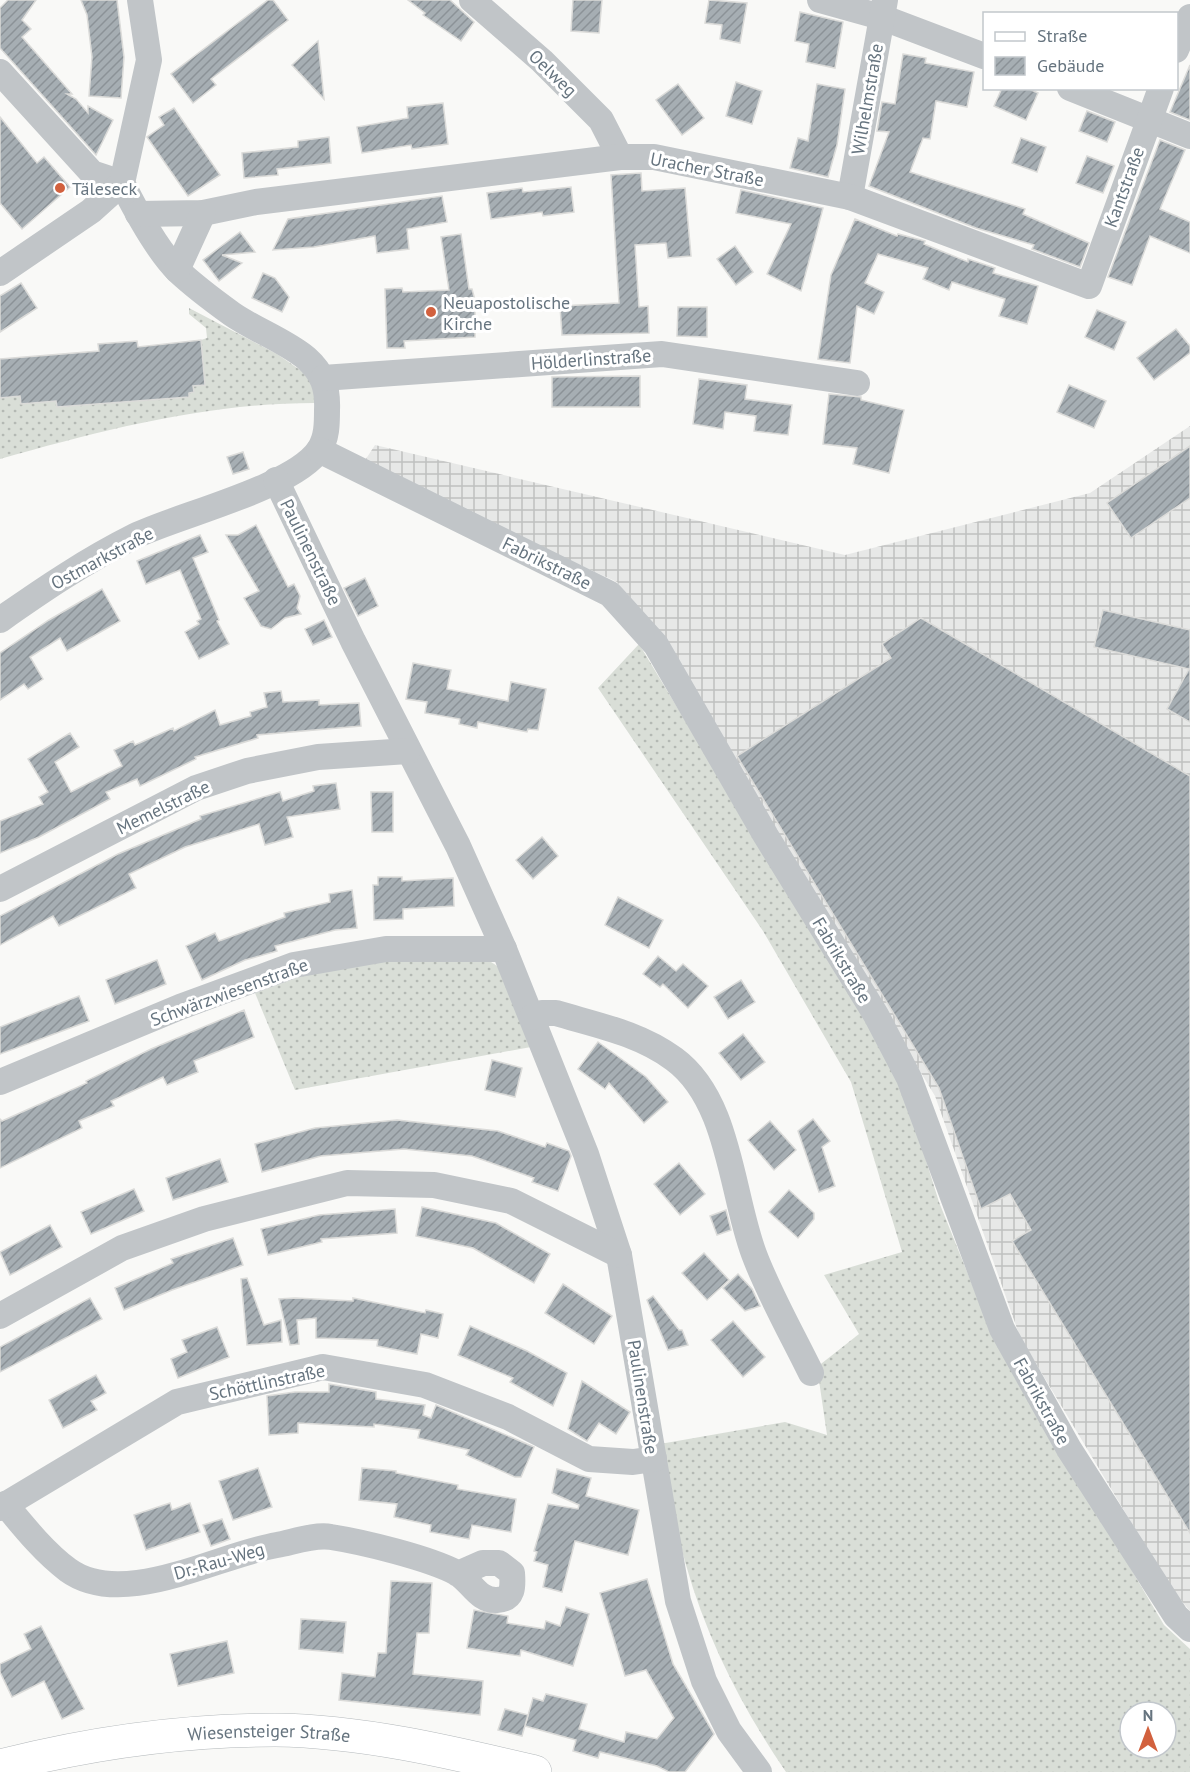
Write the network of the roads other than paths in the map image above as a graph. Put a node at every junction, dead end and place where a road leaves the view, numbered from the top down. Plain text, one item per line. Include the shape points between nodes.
1 (140, 0) edge
2 (472, 0) edge
3 (820, 0) edge
4 (883, 9) edge
5 (1190, 17) edge
6 (1178, 45) edge
7 (983, 56) edge
8 (0, 72) edge
9 (1075, 90) edge
10 (1160, 90) edge
11 (1149, 118) junction
12 (1190, 136) edge
13 (620, 157) junction
14 (122, 183) junction
15 (850, 197) junction
16 (203, 213) junction
17 (138, 214) junction
18 (153, 235) junction
19 (177, 270) junction
20 (0, 273) edge
21 (1089, 286) joint
22 (323, 378) junction
23 (857, 383) dead end
24 (319, 450) junction
25 (276, 480) junction
26 (0, 620) edge
27 (408, 751) junction
28 (0, 889) edge
29 (504, 949) junction
30 (532, 1017) junction
31 (0, 1082) edge
32 (619, 1255) junction
33 (0, 1316) edge
34 (811, 1373) dead end
35 (654, 1459) junction
36 (2, 1506) edge
37 (458, 1574) dead end
38 (1190, 1629) edge
39 (0, 1766) edge
40 (535, 1772) edge
41 (759, 1772) edge

1 - 14 street via 149,60
2 - 13 street, Oelweg via 542,61 601,120
3 - 4 street
4 - 7 street
4 - 15 street, Wilhelmstraße
5 - 6 street
8 - 14 street via 92,173
9 - 11 street
10 - 11 street, Kantstraße
11 - 12 street
11 - 21 street, Kantstraße
13 - 15 street, Uracher Straße via 654,157
13 - 16 street, Uracher Straße via 256,202
14 - 17 street
14 - 20 street via 91,211
15 - 21 street, Uracher Straße
16 - 17 street, Uracher Straße
16 - 18 street, Uracher Straße
16 - 19 street
17 - 18 street
18 - 19 street
19 - 22 street via 232,314 306,358
22 - 23 street, Hölderlinstraße via 662,354
22 - 24 street via 327,394 326,432
24 - 25 street, Paulinenstraße
24 - 38 street, Fabrikstraße via 610,594 656,645 766,836 876,1015 909,1078 1002,1329 1069,1449 1176,1616
25 - 26 street, Ostmarkstraße via 137,535 61,576
25 - 27 street, Paulinenstraße
27 - 28 street, Memelstraße via 318,757 246,771 196,788
27 - 29 street, Paulinenstraße via 458,846
29 - 30 street, Paulinenstraße
29 - 31 street, Schwärzwiesenstraße via 386,949 294,965 180,1007
30 - 32 street, Paulinenstraße via 586,1154
30 - 34 street via 556,1013 645,1040 676,1060 701,1088 715,1115 754,1254
32 - 33 street via 511,1201 434,1185 347,1183 204,1219 122,1248
32 - 35 street, Paulinenstraße
35 - 36 street, Schöttlinstraße via 590,1459 508,1417 425,1386 323,1367 177,1402
35 - 41 street, Paulinenstraße via 678,1601 704,1681 729,1731
36 - 37 street, Dr.-Rau-Weg via 69,1570 97,1584 142,1584 251,1549 328,1536 406,1555
39 - 40 main road, Wiesensteiger Straße via 102,1743 172,1734 276,1730 429,1747

